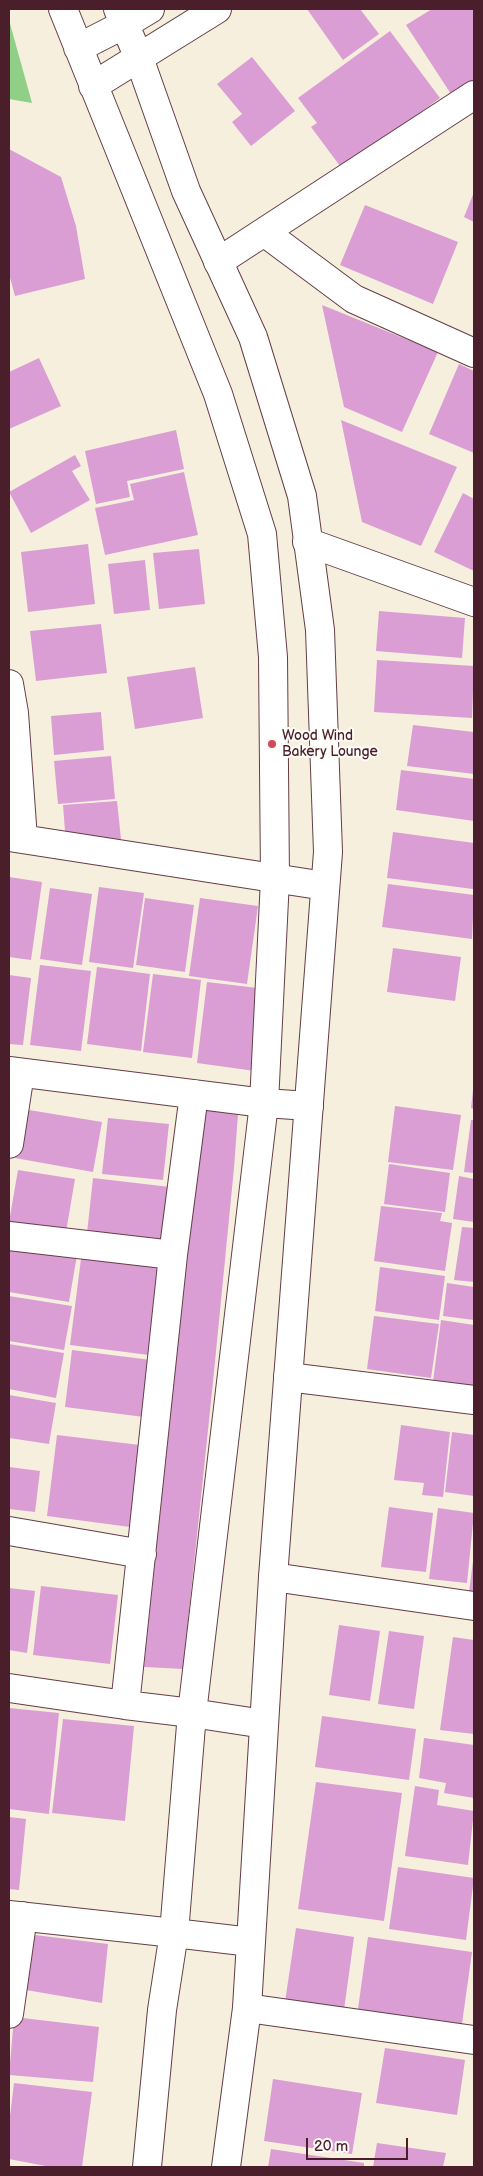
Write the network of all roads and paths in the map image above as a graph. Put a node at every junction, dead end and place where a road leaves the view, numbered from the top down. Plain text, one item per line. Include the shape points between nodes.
1 (63, 9) edge
2 (150, 9) edge
3 (217, 9) edge
4 (122, 16) edge
5 (78, 48) junction
6 (139, 58) junction
7 (93, 86) junction
8 (471, 100) edge
9 (264, 232) junction
10 (218, 262) junction
11 (474, 353) edge
12 (308, 542) junction
13 (474, 602) edge
14 (9, 684) edge
15 (16, 838) edge
16 (275, 879) junction
17 (325, 886) junction
18 (14, 1072) edge
19 (194, 1094) junction
20 (264, 1103) junction
21 (309, 1106) junction
22 (9, 1144) edge
23 (9, 1236) edge
24 (173, 1255) junction
25 (288, 1377) junction
26 (474, 1400) edge
27 (9, 1530) edge
28 (142, 1554) junction
29 (273, 1577) junction
30 (474, 1606) edge
31 (9, 1688) edge
32 (125, 1705) junction
33 (192, 1713) junction
34 (264, 1724) junction
35 (16, 1916) edge
36 (174, 1933) junction
37 (251, 1942) junction
38 (247, 2008) junction
39 (9, 2014) edge
40 (474, 2040) edge
41 (147, 2167) edge
42 (226, 2167) edge

1 - 5 street
2 - 4 street
3 - 6 street
4 - 5 street
4 - 6 street
5 - 7 street
6 - 7 street
6 - 10 street via 186,192
7 - 16 street via 218,394 262,534 273,657
8 - 9 street
9 - 10 street
9 - 11 street via 354,299
10 - 12 street via 253,337 302,496
12 - 13 street
12 - 17 street via 320,630 328,852
14 - 15 street via 14,713
15 - 16 street
16 - 17 street
16 - 20 street
17 - 21 street
18 - 19 street
18 - 22 street
19 - 20 street
19 - 24 street
20 - 21 street
20 - 33 street
21 - 25 street
23 - 24 street
24 - 28 street
25 - 26 street
25 - 29 street
27 - 28 street
28 - 32 street
29 - 30 street
29 - 34 street
31 - 32 street
32 - 33 street
33 - 34 street
33 - 36 street
34 - 37 street
35 - 36 street
35 - 39 street
36 - 37 street
36 - 41 street via 162,2010
37 - 38 street
38 - 40 street
38 - 42 street

